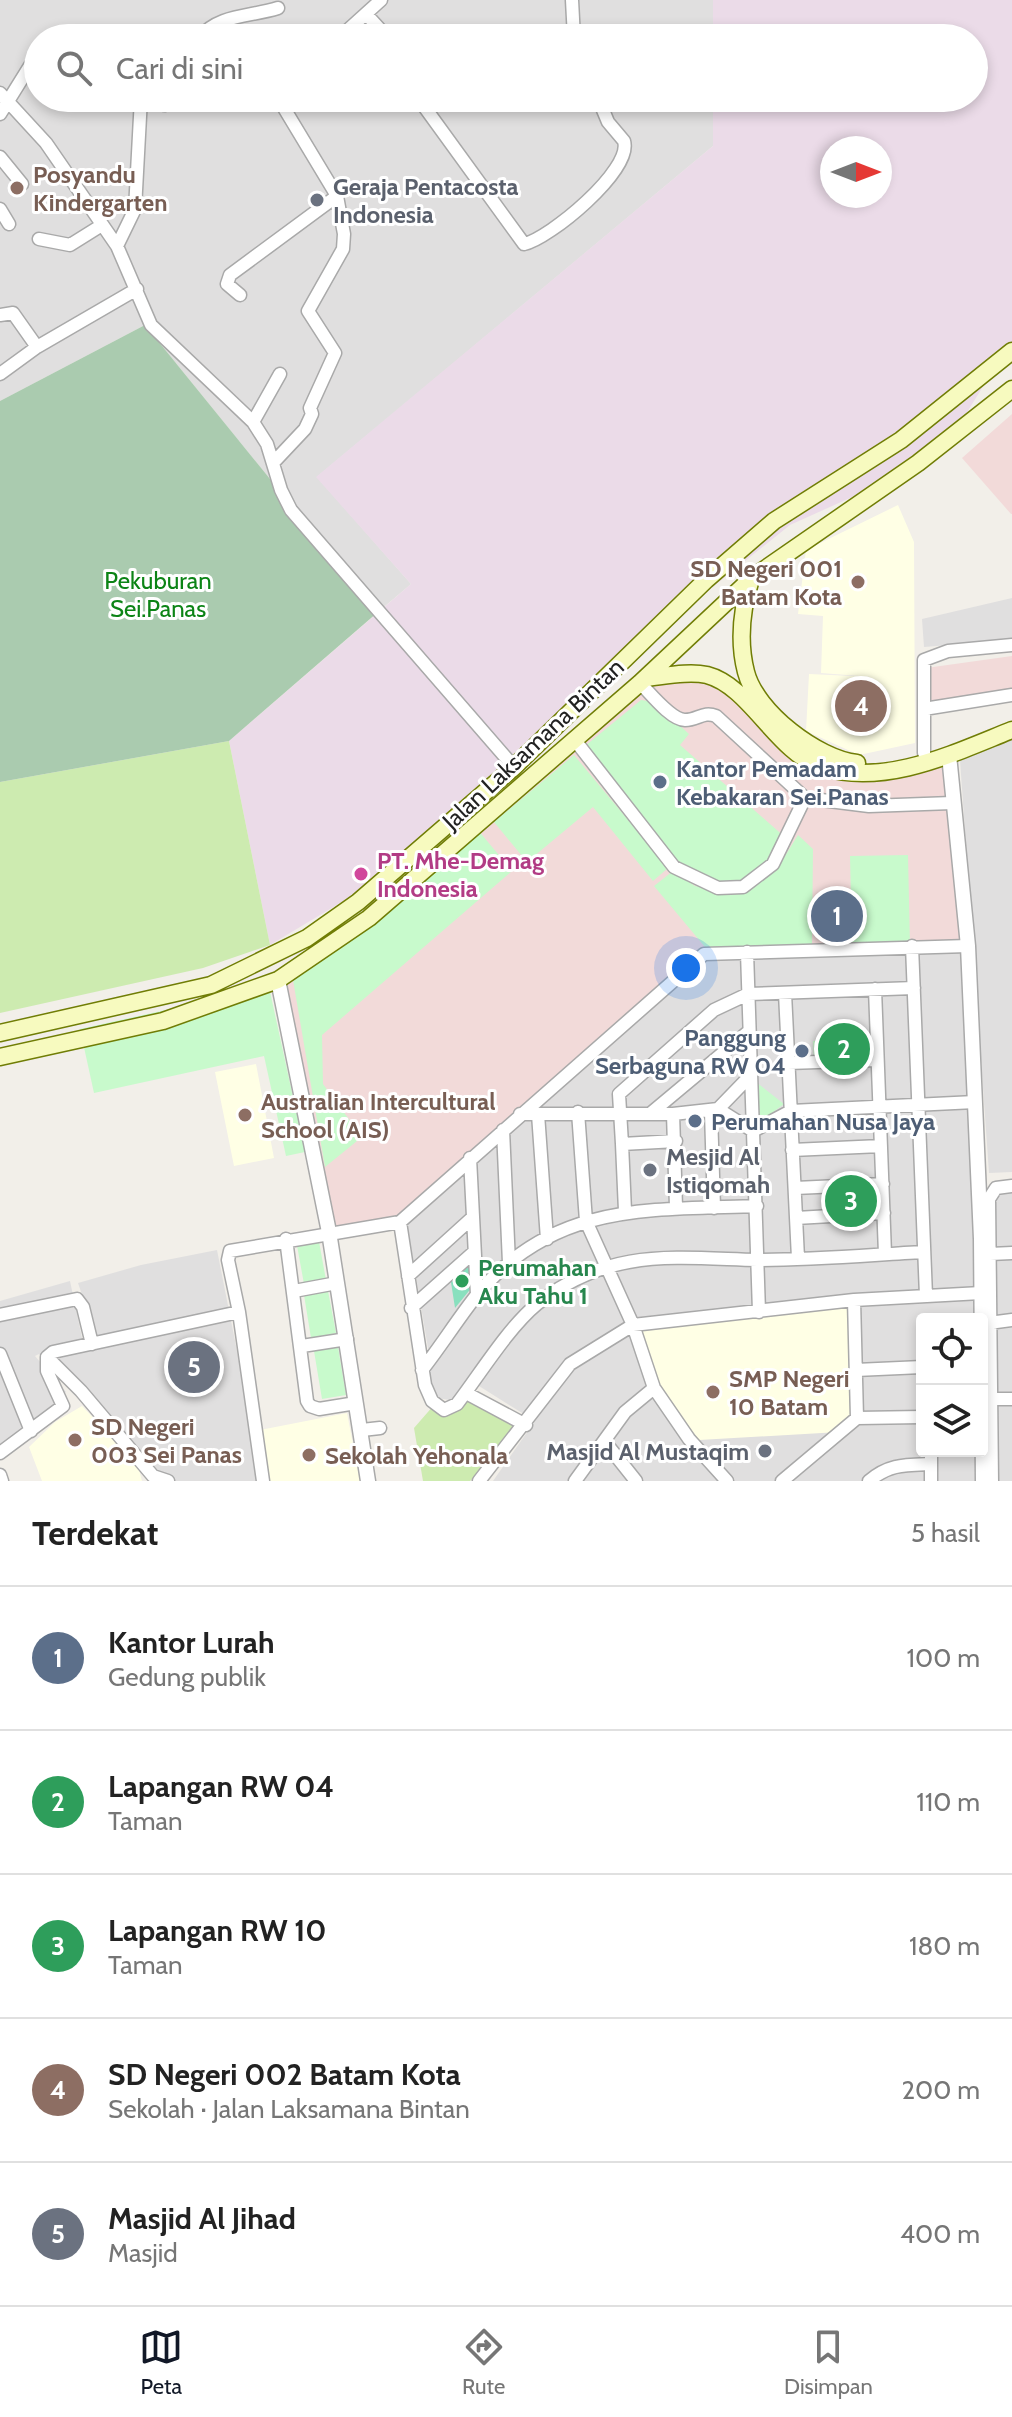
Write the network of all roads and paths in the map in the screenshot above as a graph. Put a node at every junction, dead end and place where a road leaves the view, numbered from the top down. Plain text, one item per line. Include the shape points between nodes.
1 (381, 0) edge
2 (572, 0) edge
3 (278, 8) dead end
4 (366, 14) junction
5 (216, 24) edge
6 (355, 24) edge
7 (375, 24) edge
8 (573, 24) edge
9 (24, 78) edge
10 (0, 93) edge
11 (11, 102) junction
12 (140, 112) edge
13 (286, 112) edge
14 (428, 112) edge
15 (604, 112) edge
16 (0, 114) edge
17 (0, 157) edge
18 (22, 184) dead end
19 (337, 196) junction
20 (0, 209) edge
21 (9, 224) dead end
22 (102, 225) junction
23 (39, 239) dead end
24 (117, 246) junction
25 (137, 289) junction
26 (240, 295) dead end
27 (0, 315) edge
28 (37, 347) junction
29 (1012, 351) edge
30 (1, 370) edge
31 (280, 374) dead end
32 (1012, 389) edge
33 (253, 422) junction
34 (901, 440) junction
35 (273, 463) junction
36 (918, 463) junction
37 (752, 578) junction
38 (1012, 645) edge
39 (643, 680) junction
40 (1012, 695) edge
41 (924, 709) junction
42 (1012, 720) edge
43 (1012, 730) edge
44 (574, 739) junction
45 (924, 753) junction
46 (949, 755) junction
47 (514, 767) junction
48 (805, 798) junction
49 (952, 803) junction
50 (912, 946) junction
51 (968, 946) junction
52 (747, 952) junction
53 (278, 980) junction
54 (914, 988) junction
55 (875, 989) junction
56 (785, 993) junction
57 (748, 994) junction
58 (748, 1032) junction
59 (0, 1033) edge
60 (0, 1057) edge
61 (877, 1060) junction
62 (788, 1063) junction
63 (751, 1075) junction
64 (975, 1102) junction
65 (918, 1104) junction
66 (880, 1106) junction
67 (714, 1110) junction
68 (791, 1111) junction
69 (578, 1112) junction
70 (620, 1113) junction
71 (651, 1113) junction
72 (520, 1114) junction
73 (538, 1114) junction
74 (673, 1114) junction
75 (503, 1130) junction
76 (753, 1131) junction
77 (676, 1141) junction
78 (622, 1144) junction
79 (881, 1146) junction
80 (792, 1150) junction
81 (470, 1158) junction
82 (883, 1184) junction
83 (1012, 1186) edge
84 (795, 1188) junction
85 (757, 1206) junction
86 (676, 1207) junction
87 (714, 1208) junction
88 (625, 1211) junction
89 (884, 1213) junction
90 (472, 1218) junction
91 (796, 1218) junction
92 (586, 1221) junction
93 (400, 1222) junction
94 (329, 1232) junction
95 (286, 1239) junction
96 (547, 1239) junction
97 (981, 1239) junction
98 (474, 1252) junction
99 (923, 1252) junction
100 (1012, 1253) edge
101 (885, 1254) junction
102 (990, 1254) junction
103 (798, 1258) junction
104 (759, 1260) junction
105 (509, 1263) junction
106 (607, 1266) junction
107 (408, 1276) junction
108 (337, 1283) junction
109 (294, 1291) junction
110 (981, 1293) junction
111 (477, 1295) junction
112 (926, 1296) junction
113 (854, 1300) junction
114 (411, 1308) junction
115 (239, 1312) junction
116 (759, 1312) junction
117 (984, 1313) edge
118 (985, 1313) edge
119 (0, 1315) edge
120 (988, 1319) edge
121 (1012, 1320) edge
122 (633, 1325) junction
123 (347, 1339) junction
124 (92, 1344) junction
125 (302, 1346) junction
126 (0, 1354) edge
127 (47, 1357) junction
128 (916, 1367) edge
129 (422, 1370) junction
130 (856, 1370) junction
131 (654, 1388) junction
132 (81, 1391) junction
133 (466, 1393) junction
134 (988, 1399) edge
135 (1012, 1399) edge
136 (356, 1403) junction
137 (63, 1406) junction
138 (916, 1417) edge
139 (857, 1418) junction
140 (526, 1425) junction
141 (380, 1428) dead end
142 (362, 1430) junction
143 (31, 1431) junction
144 (605, 1442) junction
145 (1, 1450) edge
146 (983, 1457) edge
147 (931, 1458) edge
148 (800, 1465) junction
149 (885, 1474) edge
150 (484, 1479) edge
151 (168, 1481) edge
152 (263, 1481) edge
153 (368, 1481) edge
154 (575, 1481) edge
155 (636, 1481) edge
156 (727, 1481) edge
157 (782, 1481) edge
158 (804, 1481) edge
159 (869, 1481) edge
160 (931, 1481) edge
161 (983, 1481) edge
162 (992, 1481) edge

1 - 4 street
2 - 8 street
3 - 5 street
4 - 6 street
4 - 7 street
9 - 11 street
10 - 11 street
11 - 16 street
11 - 22 street
12 - 24 street via 135,209
13 - 19 street
14 - 15 street via 524,244 612,177 624,157 624,141
17 - 18 street
19 - 26 street via 230,275 227,284
19 - 35 street via 344,245 308,311 335,353 313,396 305,429
20 - 21 street
22 - 23 street via 70,245
22 - 24 street
24 - 25 street
25 - 28 street
25 - 33 street via 151,325
27 - 28 street via 13,313
28 - 30 street
29 - 34 main road, Jalan Laksamana Bintan
31 - 33 street
32 - 36 main road, Jalan Laksamana Bintan
33 - 35 street
34 - 36 main road
34 - 47 main road, Jalan Laksamana Bintan via 802,502 742,548
35 - 47 street via 291,510
36 - 37 main road, Jalan Laksamana Bintan
37 - 39 main road, Jalan Laksamana Bintan
37 - 45 main road via 742,628 747,676 795,735 812,749 855,763
38 - 41 street via 929,656 924,660
39 - 44 main road, Jalan Laksamana Bintan
39 - 46 main road, Jalan Laksamana Bintan via 701,674 721,680 790,746 820,767 880,772
39 - 48 street via 679,719 716,716
40 - 41 street
41 - 45 street
42 - 45 main road
43 - 46 main road, Jalan Laksamana Bintan
44 - 48 street via 674,867 718,888 743,887 773,864
44 - 53 main road, Jalan Laksamana Bintan via 369,918
46 - 49 street
47 - 59 main road, Jalan Laksamana Bintan via 358,902 274,957 191,991
48 - 49 street via 869,806
49 - 51 street
50 - 51 street
50 - 52 street
50 - 54 street
51 - 64 street
52 - 57 street
52 - 72 street via 701,955
53 - 60 main road, Jalan Laksamana Bintan via 163,1021
53 - 94 street
54 - 55 street
54 - 65 street
55 - 56 street
55 - 61 street
56 - 57 street
56 - 62 street
57 - 58 street
57 - 70 street via 714,1010 621,1090
58 - 63 street
58 - 71 street
61 - 62 street
61 - 66 street
62 - 68 street
63 - 67 street
63 - 76 street
64 - 65 street
64 - 97 street
65 - 66 street
65 - 99 street
66 - 68 street
66 - 79 street
67 - 74 street
67 - 76 street
67 - 87 street
68 - 76 street
68 - 80 street
69 - 70 street
69 - 73 street
69 - 92 street
70 - 71 street
70 - 78 street
71 - 74 street
72 - 73 street
72 - 75 street
73 - 96 street
74 - 77 street
75 - 81 street
75 - 105 street
76 - 85 street
77 - 78 street
77 - 86 street
78 - 88 street
79 - 80 street
79 - 82 street
80 - 84 street
81 - 90 street
81 - 93 street
82 - 84 street
82 - 89 street
83 - 102 street via 991,1192
84 - 91 street
85 - 87 street
85 - 104 street
86 - 87 street
86 - 88 street
88 - 92 street
89 - 91 street
89 - 101 street
90 - 98 street
90 - 107 street
91 - 103 street
92 - 96 street
92 - 106 street
93 - 94 street
93 - 107 street
94 - 95 street
94 - 108 street
95 - 109 street
95 - 115 street via 227,1255
96 - 105 street
97 - 102 street
97 - 110 street
98 - 111 street
98 - 114 street
99 - 101 street
99 - 112 street
100 - 102 street
101 - 103 street
102 - 118 street
103 - 104 street
104 - 106 street via 703,1255
104 - 116 street
105 - 111 street
106 - 122 street
106 - 133 street via 534,1307
107 - 114 street
108 - 109 street
108 - 123 street
109 - 125 street
110 - 112 street
110 - 117 street
111 - 129 street
112 - 113 street
113 - 116 street
113 - 130 street
114 - 129 street
115 - 124 street
115 - 152 street
116 - 122 street
119 - 124 street via 77,1299
120 - 121 street
122 - 131 street
122 - 140 street via 570,1364
123 - 125 street
123 - 136 street
124 - 127 street
125 - 136 street via 310,1406
126 - 143 street
127 - 132 street
127 - 137 street via 47,1371
128 - 130 street
129 - 133 street via 432,1401 444,1410
130 - 139 street
131 - 144 street via 625,1412
131 - 156 street
132 - 137 street
132 - 151 street via 153,1476
133 - 140 street
134 - 135 street
134 - 162 street
136 - 142 street
137 - 143 street
138 - 139 street
139 - 148 street
140 - 150 street
141 - 142 street
142 - 153 street
143 - 145 street
144 - 154 street
144 - 155 street
146 - 161 street
147 - 149 street
147 - 160 street
148 - 157 street
148 - 158 street
149 - 159 street

